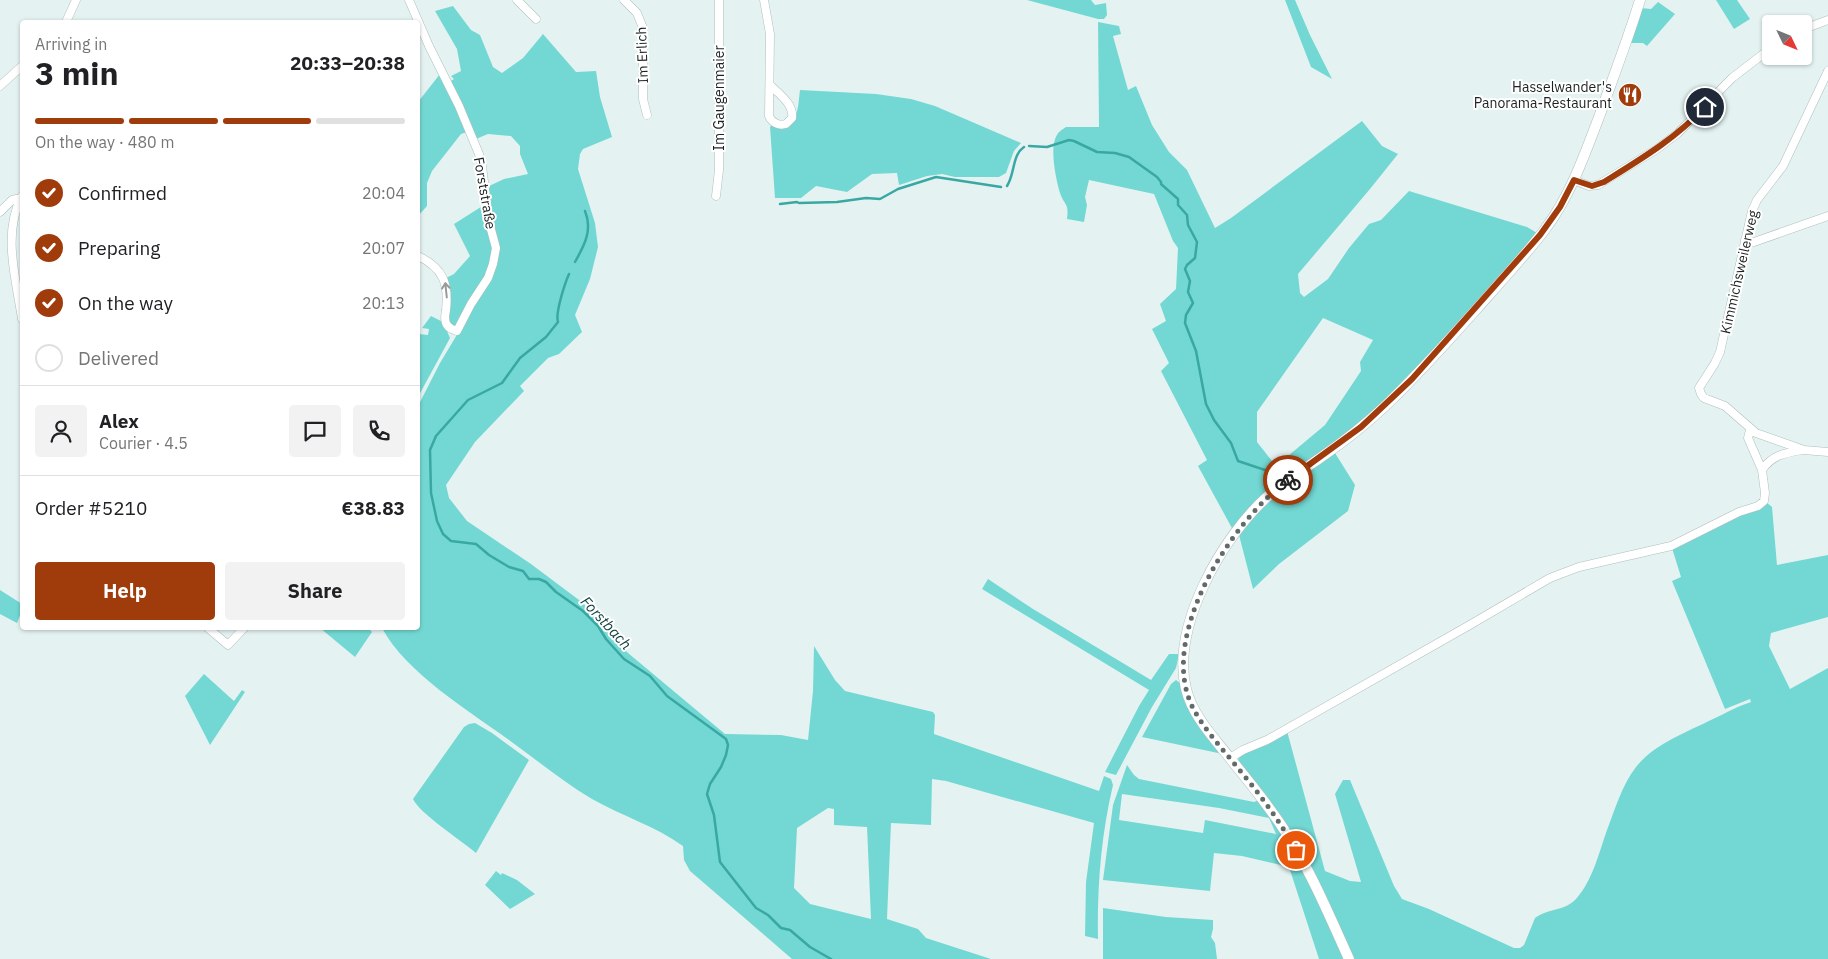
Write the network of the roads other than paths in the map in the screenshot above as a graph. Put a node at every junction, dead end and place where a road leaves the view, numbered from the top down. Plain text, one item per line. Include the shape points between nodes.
1 (76, 0) edge
2 (410, 0) edge
3 (517, 0) edge
4 (624, 0) edge
5 (719, 0) edge
6 (764, 0) edge
7 (1640, 0) edge
8 (536, 19) dead end
9 (67, 20) edge
10 (418, 20) edge
11 (1828, 20) edge
12 (420, 24) edge
13 (1812, 26) edge
14 (1762, 55) edge
15 (20, 68) edge
16 (1828, 71) edge
17 (770, 85) junction
18 (0, 86) edge
19 (647, 115) dead end
20 (1574, 180) junction
21 (716, 196) dead end
22 (20, 198) edge
23 (20, 202) edge
24 (0, 212) edge
25 (1828, 216) edge
26 (1745, 240) junction
27 (420, 257) edge
28 (20, 304) edge
29 (1750, 430) junction
30 (1804, 450) junction
31 (1828, 452) edge
32 (1762, 470) junction
33 (210, 630) edge
34 (242, 630) edge
35 (1230, 758) junction
36 (1349, 959) edge

1 - 9 street
2 -> 10 street, Forststraße
3 - 8 street
4 - 19 street, Im Erlich via 637,13 643,28 643,99
5 - 21 street, Im Gaugenmaier via 720,162
6 - 17 street via 770,34
7 - 20 main road
11 - 13 street
12 -> 27 street, Forststraße via 479,154 496,248 488,278 457,331 446,323 444,277
14 - 20 street via 1732,78 1686,127 1663,144 1598,185 1589,186
15 - 18 street
16 - 26 street, Kimmichsweilerweg via 1783,166 1753,207
17 - 17 street via 770,117 777,124 786,124 792,118 792,110
20 - 35 main road via 1540,235 1418,373 1361,427 1268,496 1248,517 1221,556 1192,618 1185,640 1183,667 1192,706
22 - 24 street
23 - 28 street via 11,234
25 - 26 street via 1754,242
26 - 29 street, Kimmichsweilerweg via 1720,352 1699,390 1704,398 1725,406
29 - 30 street, Kimmichsweilerweg
29 - 32 street via 1748,438
30 - 31 street, Kimmichsweilerweg
30 - 32 street, Kimmichsweilerweg via 1778,455
32 - 35 street via 1766,493 1758,506 1671,546 1579,567 1550,578
33 - 34 street via 228,646
35 - 36 main road via 1293,844

